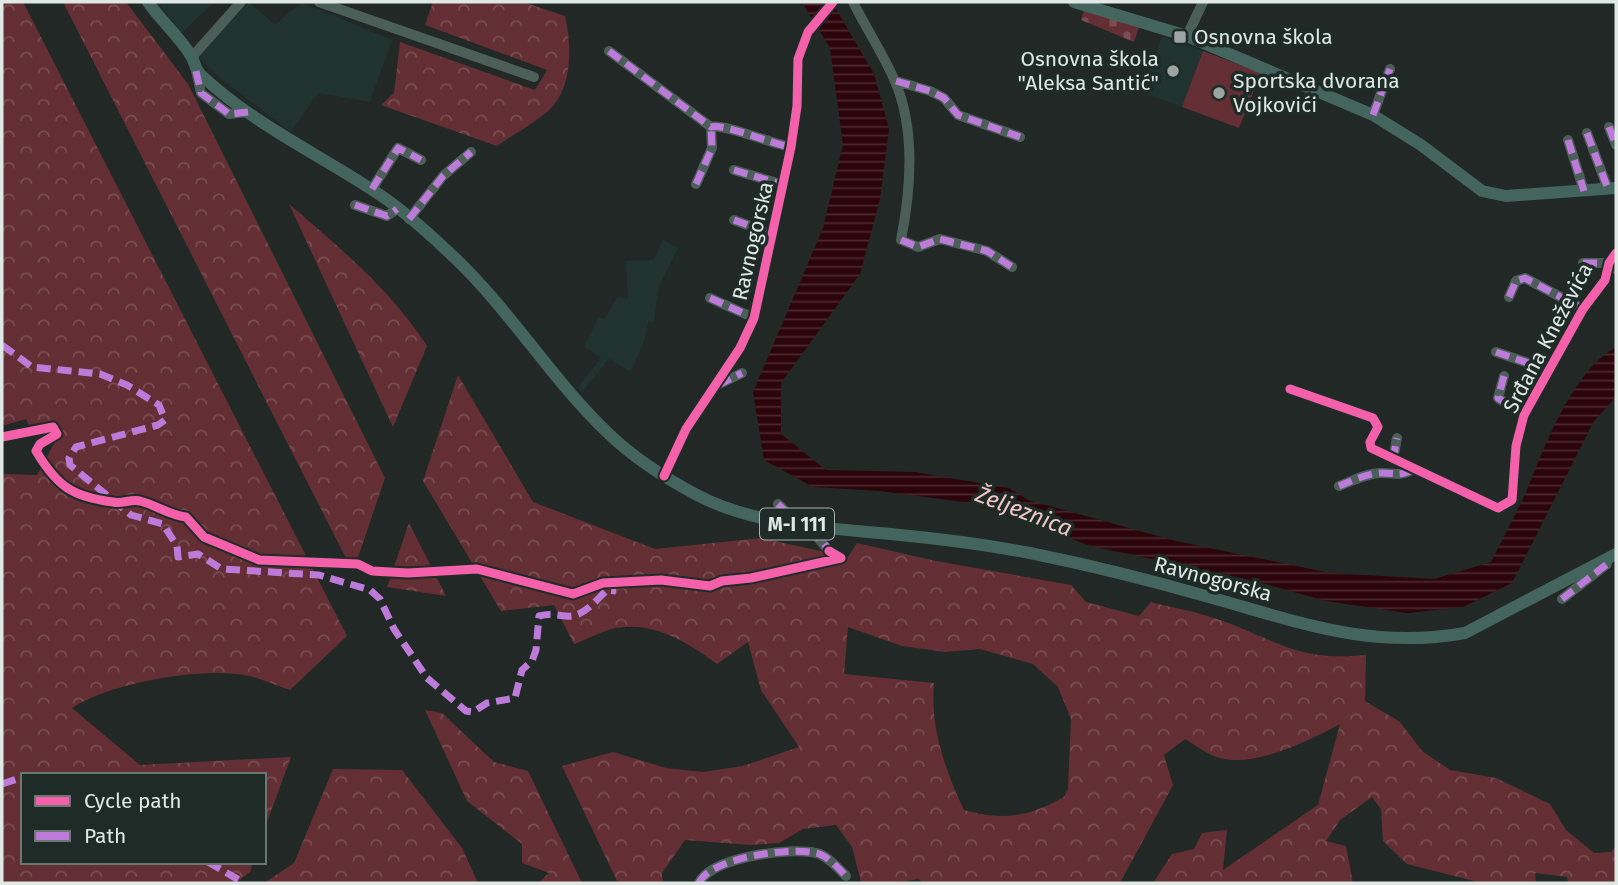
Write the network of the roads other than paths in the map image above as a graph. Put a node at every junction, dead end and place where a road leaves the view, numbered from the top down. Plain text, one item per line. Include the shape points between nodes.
1 (148, 2) edge
2 (241, 2) edge
3 (319, 2) edge
4 (833, 2) edge
5 (853, 2) edge
6 (1074, 2) edge
7 (1203, 2) edge
8 (1186, 36) junction
9 (609, 51) dead end
10 (192, 57) junction
11 (1390, 69) dead end
12 (534, 77) dead end
13 (895, 81) junction
14 (1373, 115) junction
15 (711, 127) junction
16 (1609, 127) dead end
17 (1587, 133) dead end
18 (1020, 137) dead end
19 (1568, 140) dead end
20 (1616, 145) edge
21 (791, 147) junction
22 (471, 152) dead end
23 (421, 160) dead end
24 (734, 170) dead end
25 (696, 184) dead end
26 (784, 185) junction
27 (1612, 188) edge
28 (372, 189) junction
29 (1584, 191) junction
30 (355, 205) dead end
31 (397, 209) junction
32 (409, 219) junction
33 (734, 220) dead end
34 (772, 234) junction
35 (1616, 253) edge
36 (1583, 263) dead end
37 (1613, 266) edge
38 (1012, 267) dead end
39 (1509, 297) dead end
40 (710, 298) dead end
41 (1583, 309) junction
42 (754, 318) junction
43 (1496, 352) dead end
44 (1549, 370) junction
45 (741, 373) dead end
46 (1504, 376) dead end
47 (715, 387) junction
48 (1290, 389) dead end
49 (1524, 415) junction
50 (1397, 438) dead end
51 (1393, 460) junction
52 (1414, 469) junction
53 (664, 477) junction
54 (1339, 486) dead end
55 (778, 504) dead end
56 (807, 526) junction
57 (829, 551) dead end
58 (1609, 559) edge
59 (1616, 571) edge
60 (1562, 599) dead end
61 (846, 876) dead end
62 (699, 883) edge

1 - 10 main road, Ravnogorska / M-I 111
2 - 10 street
3 - 12 street
4 - 21 street, Ravnogorska via 808,32 797,59
5 - 13 street
6 - 8 main road
7 - 8 street
8 - 14 main road
9 - 15 street
10 - 28 main road, Ravnogorska / M-I 111 via 196,71 248,113
11 - 14 street
13 - 18 street via 944,98 958,115
13 - 38 street via 910,174 901,240 918,247 940,239 987,251
14 - 29 main road via 1482,191 1506,196
15 - 21 street via 726,126 761,141
15 - 25 street via 712,148
16 - 20 street
17 - 27 street
19 - 29 street
21 - 26 street, Ravnogorska
22 - 32 street via 443,177
23 - 28 street via 398,148
24 - 26 street
26 - 34 street, Ravnogorska
27 - 29 main road
28 - 31 main road, Ravnogorska / M-I 111
30 - 31 street via 387,216
31 - 32 main road, Ravnogorska / M-I 111
32 - 53 main road, Ravnogorska / M-I 111 via 457,260 606,431
33 - 34 street
34 - 42 street, Ravnogorska
35 - 37 street, Srđana Kneževića
36 - 37 street
37 - 41 street, Srđana Kneževića
39 - 41 street via 1516,281 1525,278
40 - 42 street
41 - 44 street, Srđana Kneževića
42 - 47 street, Ravnogorska
43 - 44 street
44 - 49 street, Srđana Kneževića
45 - 47 street
46 - 49 street via 1497,398
47 - 53 street, Ravnogorska via 686,429
48 - 51 street, Srđana Kneževića via 1373,418 1378,427 1371,448
49 - 52 street, Srđana Kneževića via 1513,500 1507,505 1497,508
50 - 51 street
51 - 52 street, Srđana Kneževića
52 - 54 street via 1399,476 1369,475
53 - 56 main road, Ravnogorska / M-I 111 via 727,507
55 - 56 street
56 - 57 street
56 - 58 main road, Ravnogorska / M-I 111 via 1032,554 1361,638 1437,638 1465,633
58 - 59 street
58 - 60 street
61 - 62 street via 819,853 792,851 726,863

